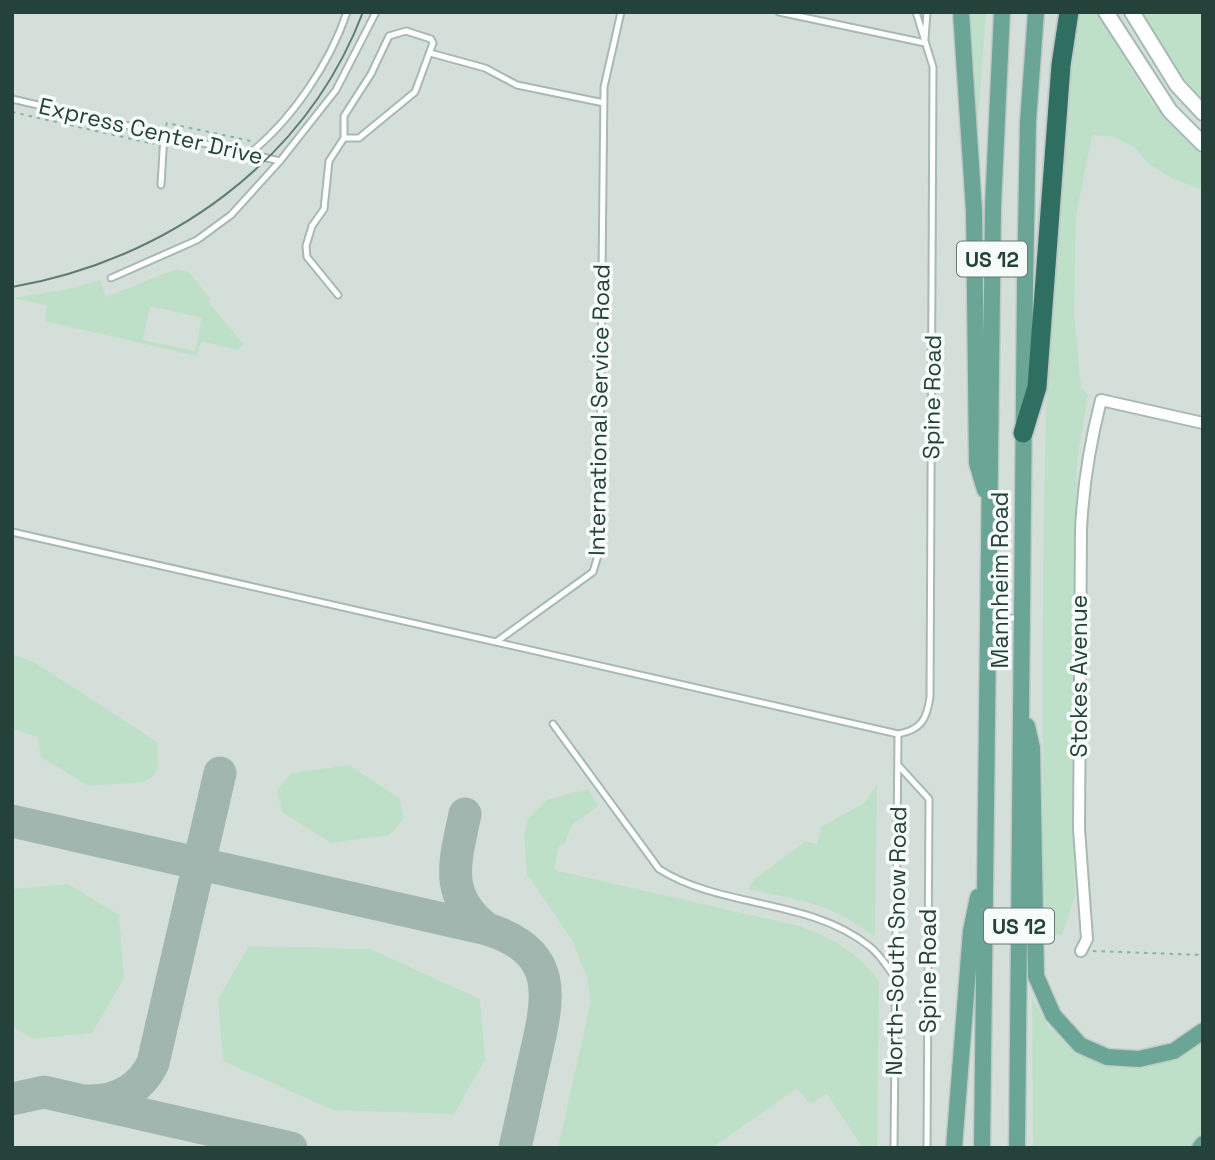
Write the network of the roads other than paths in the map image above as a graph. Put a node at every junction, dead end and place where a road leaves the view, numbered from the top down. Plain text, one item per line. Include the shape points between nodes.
1 (347, 12) edge
2 (376, 12) edge
3 (621, 12) edge
4 (779, 12) edge
5 (916, 12) edge
6 (927, 12) edge
7 (961, 12) edge
8 (1002, 12) edge
9 (1036, 12) edge
10 (1069, 12) edge
11 (1106, 12) edge
12 (1132, 12) edge
13 (925, 43) junction
14 (430, 53) junction
15 (12, 99) edge
16 (604, 103) junction
17 (1203, 113) edge
18 (164, 134) junction
19 (344, 138) junction
20 (1203, 144) edge
21 (250, 153) junction
22 (280, 161) junction
23 (161, 185) dead end
24 (111, 278) dead end
25 (338, 295) dead end
26 (1203, 423) edge
27 (1023, 433) junction
28 (989, 506) junction
29 (12, 532) edge
30 (1023, 618) junction
31 (986, 619) junction
32 (496, 642) junction
33 (1021, 705) junction
34 (553, 724) dead end
35 (898, 734) junction
36 (898, 765) junction
37 (986, 864) junction
38 (1081, 951) road end
39 (896, 979) junction
40 (1203, 1031) edge
41 (894, 1148) edge
42 (927, 1148) edge
43 (954, 1148) edge
44 (982, 1148) edge
45 (1017, 1148) edge

1 - 21 lane via 309,85
2 - 22 lane, Express Center Drive via 336,90
3 - 16 lane, International Service Road
4 - 13 lane
5 - 13 lane
6 - 13 lane
7 - 28 main road via 974,211 977,463
8 - 28 main road, Mannheim Road / US 12 via 993,206
9 - 27 main road, Mannheim Road / US 12 via 1028,122
10 - 27 highway via 1037,387
11 - 20 street via 1170,111
12 - 17 street via 1177,86
13 - 35 lane, Spine Road via 933,67 930,697 921,725
14 - 16 lane via 485,68 517,85
14 - 19 lane via 415,92 359,138
14 - 19 lane via 431,39 406,31 389,36 344,116
15 - 18 lane, Express Center Drive
16 - 32 lane, International Service Road via 597,564 593,572
18 - 21 lane, Express Center Drive
18 - 23 lane
19 - 25 lane via 329,161 327,198 306,246 307,257
21 - 22 lane, Express Center Drive
22 - 24 lane via 231,215 197,240
26 - 38 street, Stokes Avenue via 1101,400 1083,487 1081,530 1079,829 1087,939
27 - 30 main road, Mannheim Road / US 12
28 - 31 main road, Mannheim Road / US 12
29 - 32 lane
30 - 31 lane
30 - 33 main road, Mannheim Road / US 12
31 - 37 main road, Mannheim Road / US 12
32 - 35 lane
33 - 40 main road via 1032,748 1036,976 1053,1015 1080,1045 1114,1058 1139,1059 1174,1051
33 - 45 main road, Mannheim Road / US 12
34 - 39 lane via 659,869 682,884 844,928 871,948
35 - 36 lane, North-South Snow Road
36 - 39 lane, North-South Snow Road
36 - 42 lane, Spine Road via 929,799
37 - 43 main road via 971,932
37 - 44 main road, Mannheim Road / US 12
39 - 41 lane, North-South Snow Road

